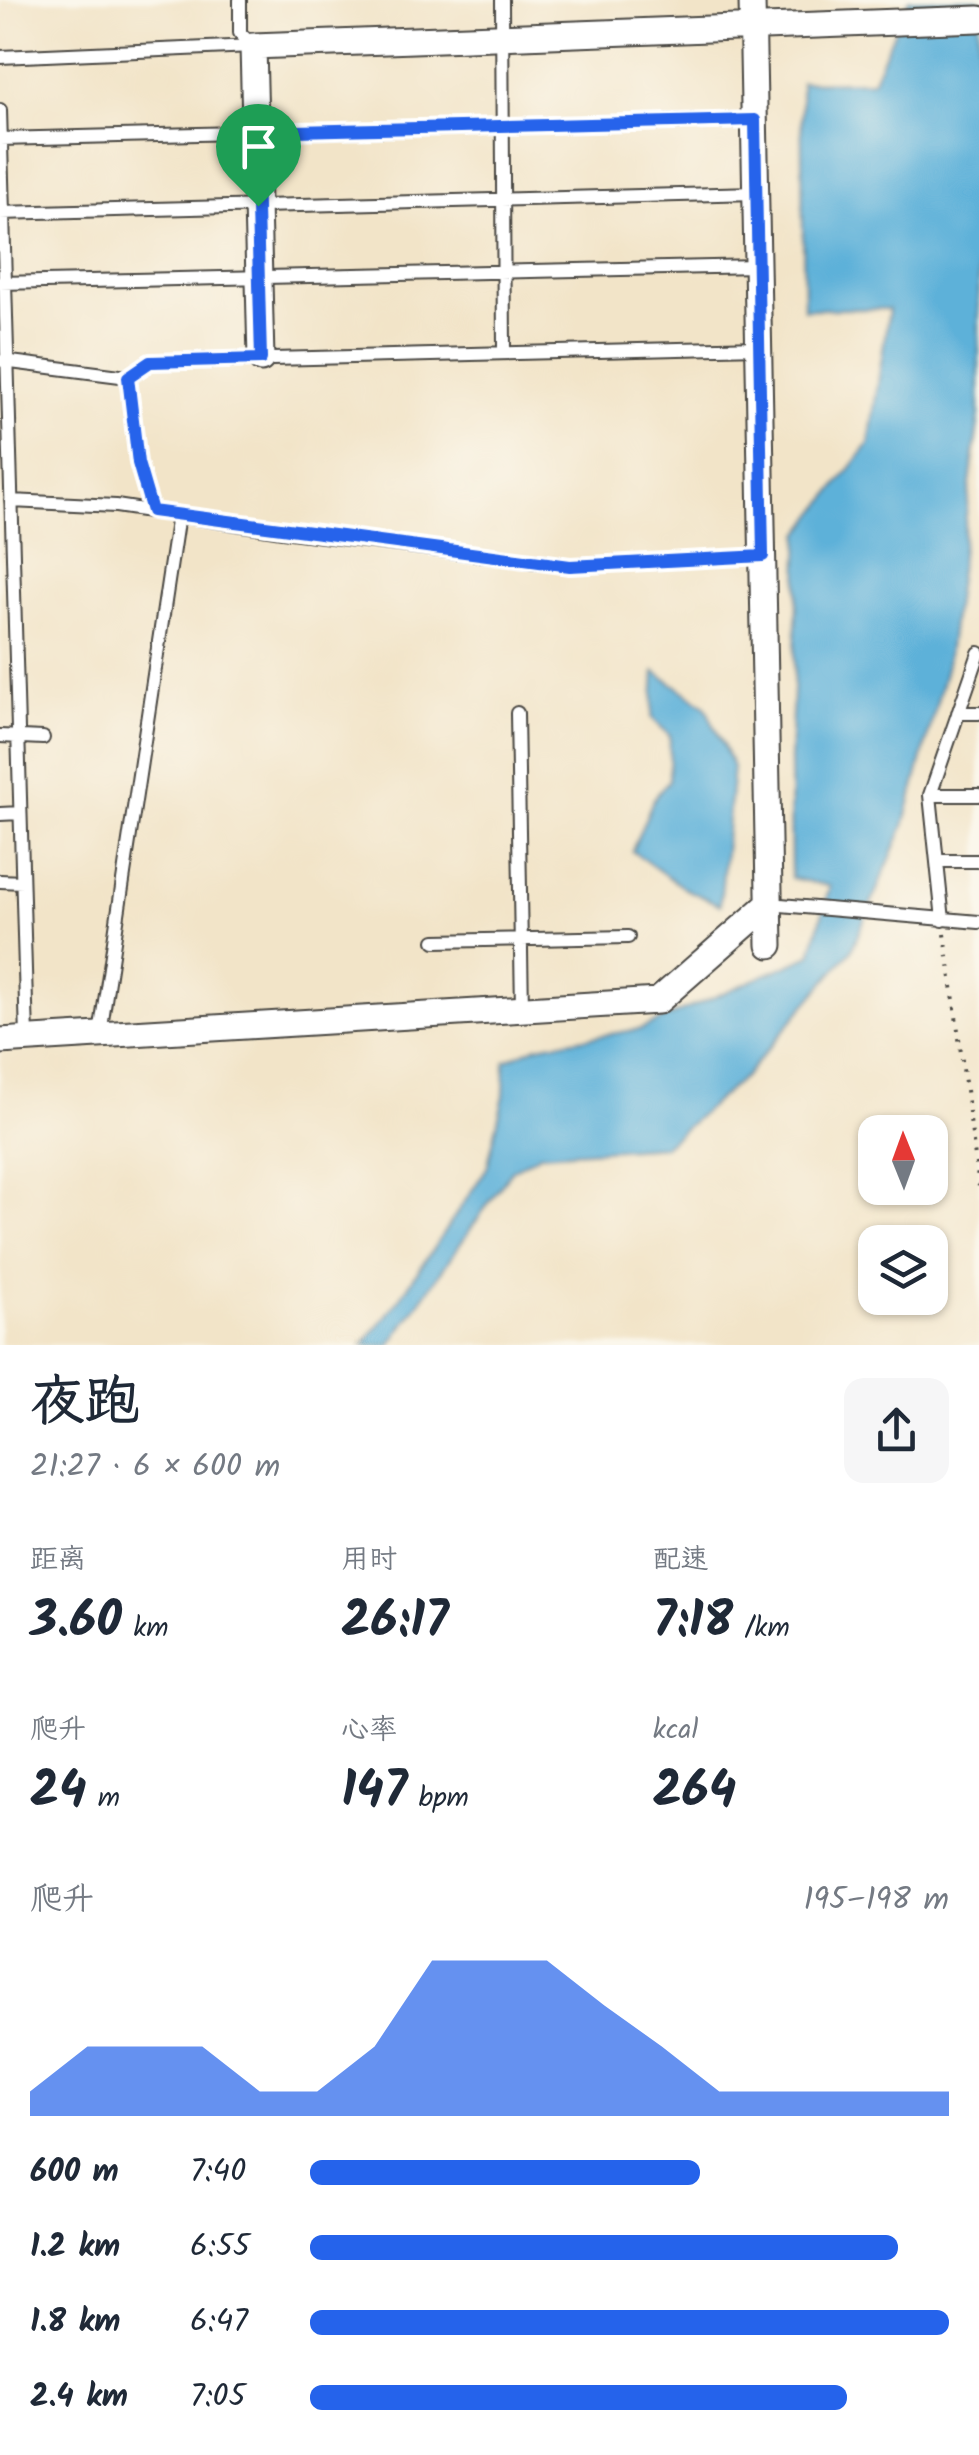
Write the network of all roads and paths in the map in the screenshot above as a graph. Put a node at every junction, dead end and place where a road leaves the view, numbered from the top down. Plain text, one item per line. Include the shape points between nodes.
1 (240, 0) edge
2 (502, 0) edge
3 (753, 13) edge
4 (979, 20) edge
5 (502, 36) junction
6 (253, 46) junction
7 (0, 56) edge
8 (0, 110) edge
9 (755, 120) junction
10 (502, 126) junction
11 (255, 132) junction
12 (0, 139) edge
13 (756, 193) junction
14 (503, 200) junction
15 (258, 206) junction
16 (1, 213) edge
17 (757, 266) junction
18 (504, 272) junction
19 (259, 277) junction
20 (2, 282) edge
21 (759, 347) junction
22 (504, 353) junction
23 (261, 359) junction
24 (4, 360) edge
25 (128, 377) junction
26 (11, 501) junction
27 (152, 511) junction
28 (178, 515) junction
29 (763, 556) junction
30 (7, 589) edge
31 (979, 653) edge
32 (0, 665) edge
33 (16, 666) junction
34 (516, 713) dead end
35 (958, 713) junction
36 (979, 713) edge
37 (0, 736) edge
38 (18, 736) junction
39 (42, 738) dead end
40 (979, 794) edge
41 (930, 795) junction
42 (20, 813) junction
43 (0, 814) edge
44 (937, 861) junction
45 (979, 861) edge
46 (0, 881) edge
47 (22, 882) junction
48 (769, 904) junction
49 (943, 920) junction
50 (979, 922) edge
51 (628, 937) dead end
52 (521, 939) junction
53 (435, 940) dead end
54 (770, 945) dead end
55 (522, 1009) junction
56 (100, 1034) junction
57 (26, 1038) junction
58 (0, 1041) edge
59 (979, 1187) edge

1 - 6 lane via 240,33
2 - 5 lane
3 - 4 street
3 - 5 street
3 - 9 street
5 - 6 street
5 - 10 lane
6 - 7 lane
6 - 11 street
8 - 12 lane
9 - 10 lane
9 - 13 street
10 - 11 lane
10 - 14 lane
11 - 12 lane
11 - 15 street
12 - 16 lane
13 - 14 lane
13 - 17 street
14 - 15 lane
14 - 18 lane
15 - 16 lane
15 - 19 street
16 - 20 lane
17 - 18 lane
17 - 21 street
18 - 19 lane
18 - 22 lane
19 - 20 lane
19 - 23 street
20 - 24 lane
21 - 22 lane
21 - 29 street
22 - 23 lane
23 - 25 lane via 150,362
24 - 25 lane
24 - 26 lane
25 - 27 lane via 138,463
26 - 27 lane
26 - 30 lane
27 - 28 lane
28 - 29 lane via 570,566
28 - 56 lane
29 - 48 street
30 - 33 lane
31 - 35 lane
32 - 33 lane
33 - 38 lane
34 - 52 lane
35 - 36 lane
35 - 41 lane
37 - 38 lane
38 - 39 lane
38 - 42 lane
40 - 41 lane
41 - 44 lane
42 - 43 lane
42 - 47 lane
44 - 45 lane
44 - 49 lane
46 - 47 lane
47 - 57 lane
48 - 49 lane
48 - 54 street
48 - 55 street via 658,1001
49 - 50 lane
49 - 59 path
51 - 52 lane
52 - 53 lane
52 - 55 lane
55 - 56 street
56 - 57 street
57 - 58 street

